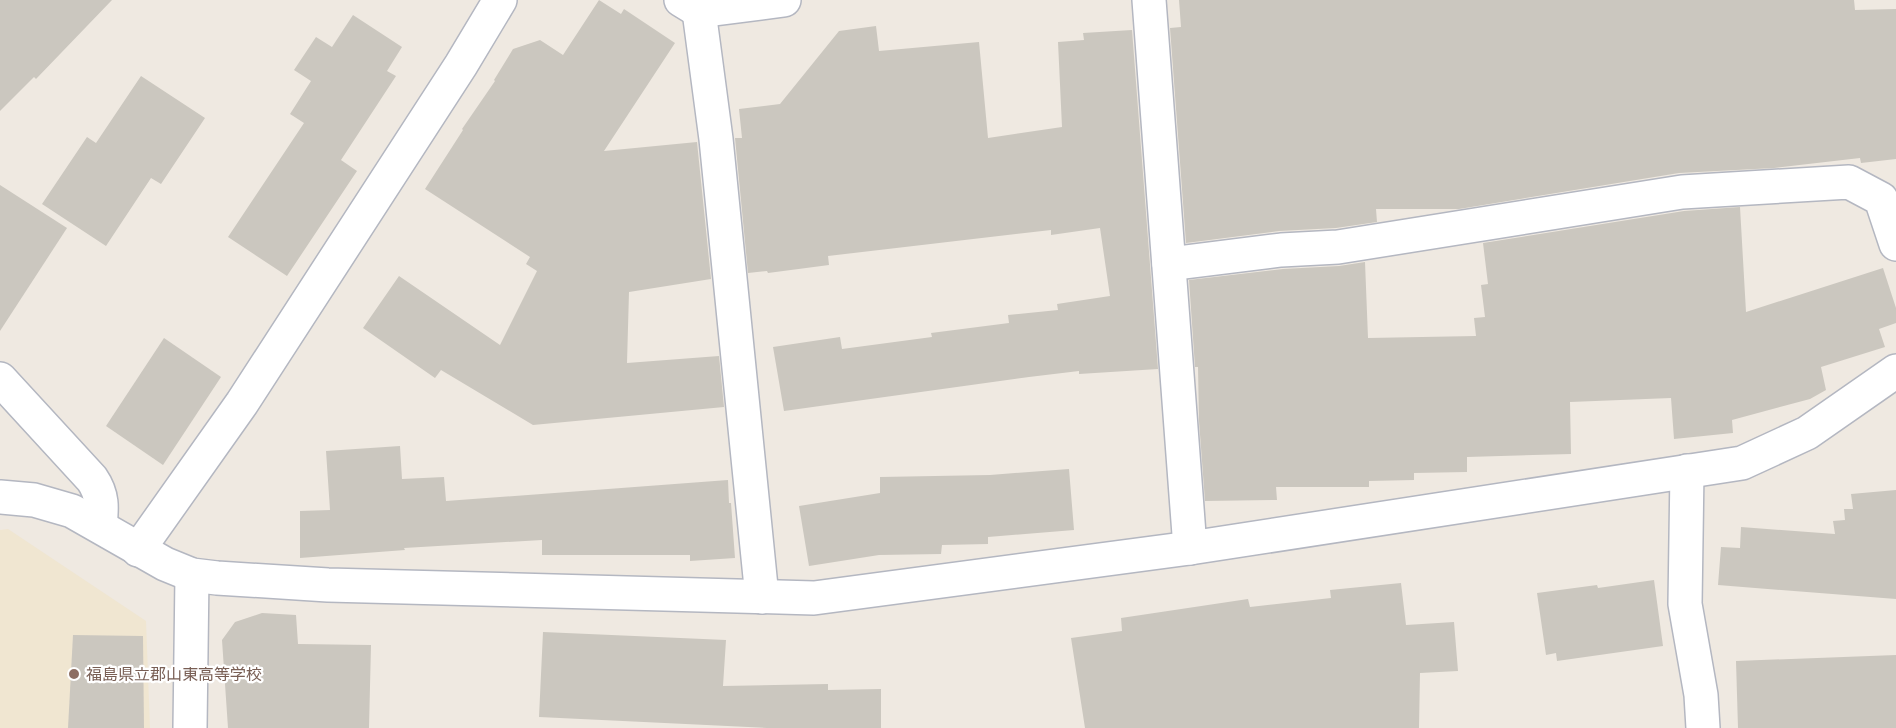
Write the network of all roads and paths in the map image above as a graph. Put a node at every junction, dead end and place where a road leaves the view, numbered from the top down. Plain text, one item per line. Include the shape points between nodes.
1 (500, 0) edge
2 (784, 0) edge
3 (1149, 0) edge
4 (690, 5) edge
5 (1896, 244) edge
6 (1169, 264) junction
7 (1896, 371) edge
8 (0, 379) edge
9 (1687, 471) junction
10 (0, 497) edge
11 (100, 526) junction
12 (1190, 548) junction
13 (138, 550) junction
14 (192, 575) junction
15 (762, 597) junction
16 (190, 728) edge
17 (1703, 728) edge

1 - 13 street via 242,403
2 - 4 street
3 - 6 street
4 - 15 street via 716,139
5 - 6 street via 1881,199 1849,182 1682,192 1338,247
6 - 12 street
7 - 9 street via 1807,433 1777,448 1742,463
8 - 11 street via 99,489
9 - 12 street
9 - 17 street via 1685,604
10 - 11 street via 53,505
11 - 13 street
12 - 15 street via 848,595
13 - 14 street
14 - 15 street via 328,585
14 - 16 street

